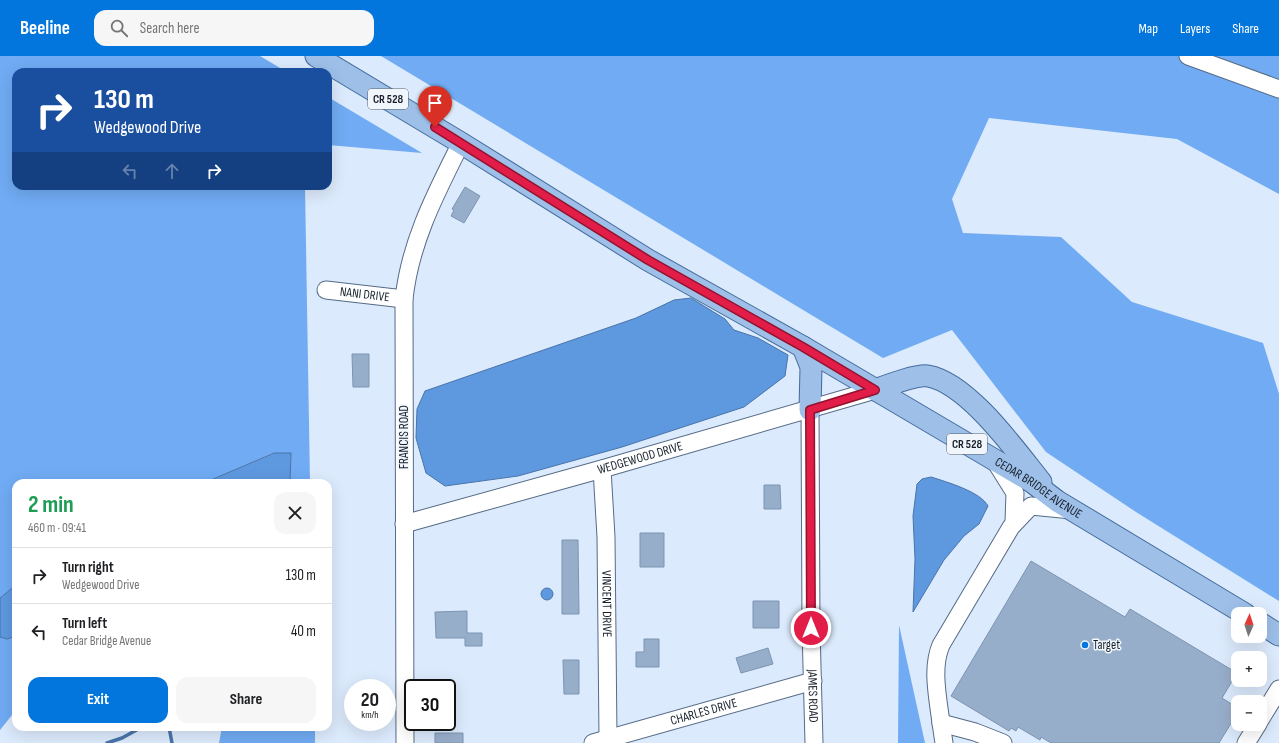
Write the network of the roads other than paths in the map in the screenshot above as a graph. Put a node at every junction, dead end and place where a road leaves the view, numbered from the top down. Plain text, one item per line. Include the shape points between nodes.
1 (316, 56) edge
2 (1188, 56) edge
3 (1279, 89) edge
4 (461, 143) junction
5 (326, 290) dead end
6 (404, 299) junction
7 (803, 347) junction
8 (875, 390) junction
9 (810, 410) junction
10 (994, 460) junction
11 (602, 469) junction
12 (1065, 505) junction
13 (1014, 522) junction
14 (404, 524) junction
15 (1233, 607) edge
16 (1267, 627) edge
17 (1279, 635) edge
18 (813, 681) junction
19 (1279, 689) edge
20 (1267, 709) edge
21 (941, 723) junction
22 (1254, 731) edge
23 (601, 740) edge
24 (405, 743) edge
25 (814, 743) edge
26 (944, 743) edge
27 (1003, 743) edge
28 (1246, 743) edge

1 - 4 main road, CEDAR BRIDGE AVENUE / CR 528
2 - 3 street
4 - 6 street, FRANCIS ROAD via 429,208 412,251
4 - 7 main road, CEDAR BRIDGE AVENUE / CR 528 via 648,260
5 - 6 street, NANI DRIVE
6 - 14 street, FRANCIS ROAD
7 - 8 main road, CEDAR BRIDGE AVENUE / CR 528
7 - 9 main road via 811,367
8 - 9 street, WEDGEWOOD DRIVE
8 - 10 main road, CEDAR BRIDGE AVENUE / CR 528
8 - 12 main road via 927,375 951,384 973,401
9 - 11 street, WEDGEWOOD DRIVE
9 - 18 street, JAMES ROAD
10 - 12 main road, CEDAR BRIDGE AVENUE / CR 528
10 - 13 street via 1016,493
11 - 14 street, WEDGEWOOD DRIVE
11 - 23 street, VINCENT DRIVE via 606,537
12 - 13 street via 1031,506
12 - 15 main road, CEDAR BRIDGE AVENUE / CR 528
13 - 21 street via 936,655
14 - 24 street, FRANCIS ROAD
16 - 17 main road
18 - 23 street, CHARLES DRIVE
18 - 25 street, JAMES ROAD
19 - 20 street
21 - 26 street
21 - 27 street
22 - 28 street

